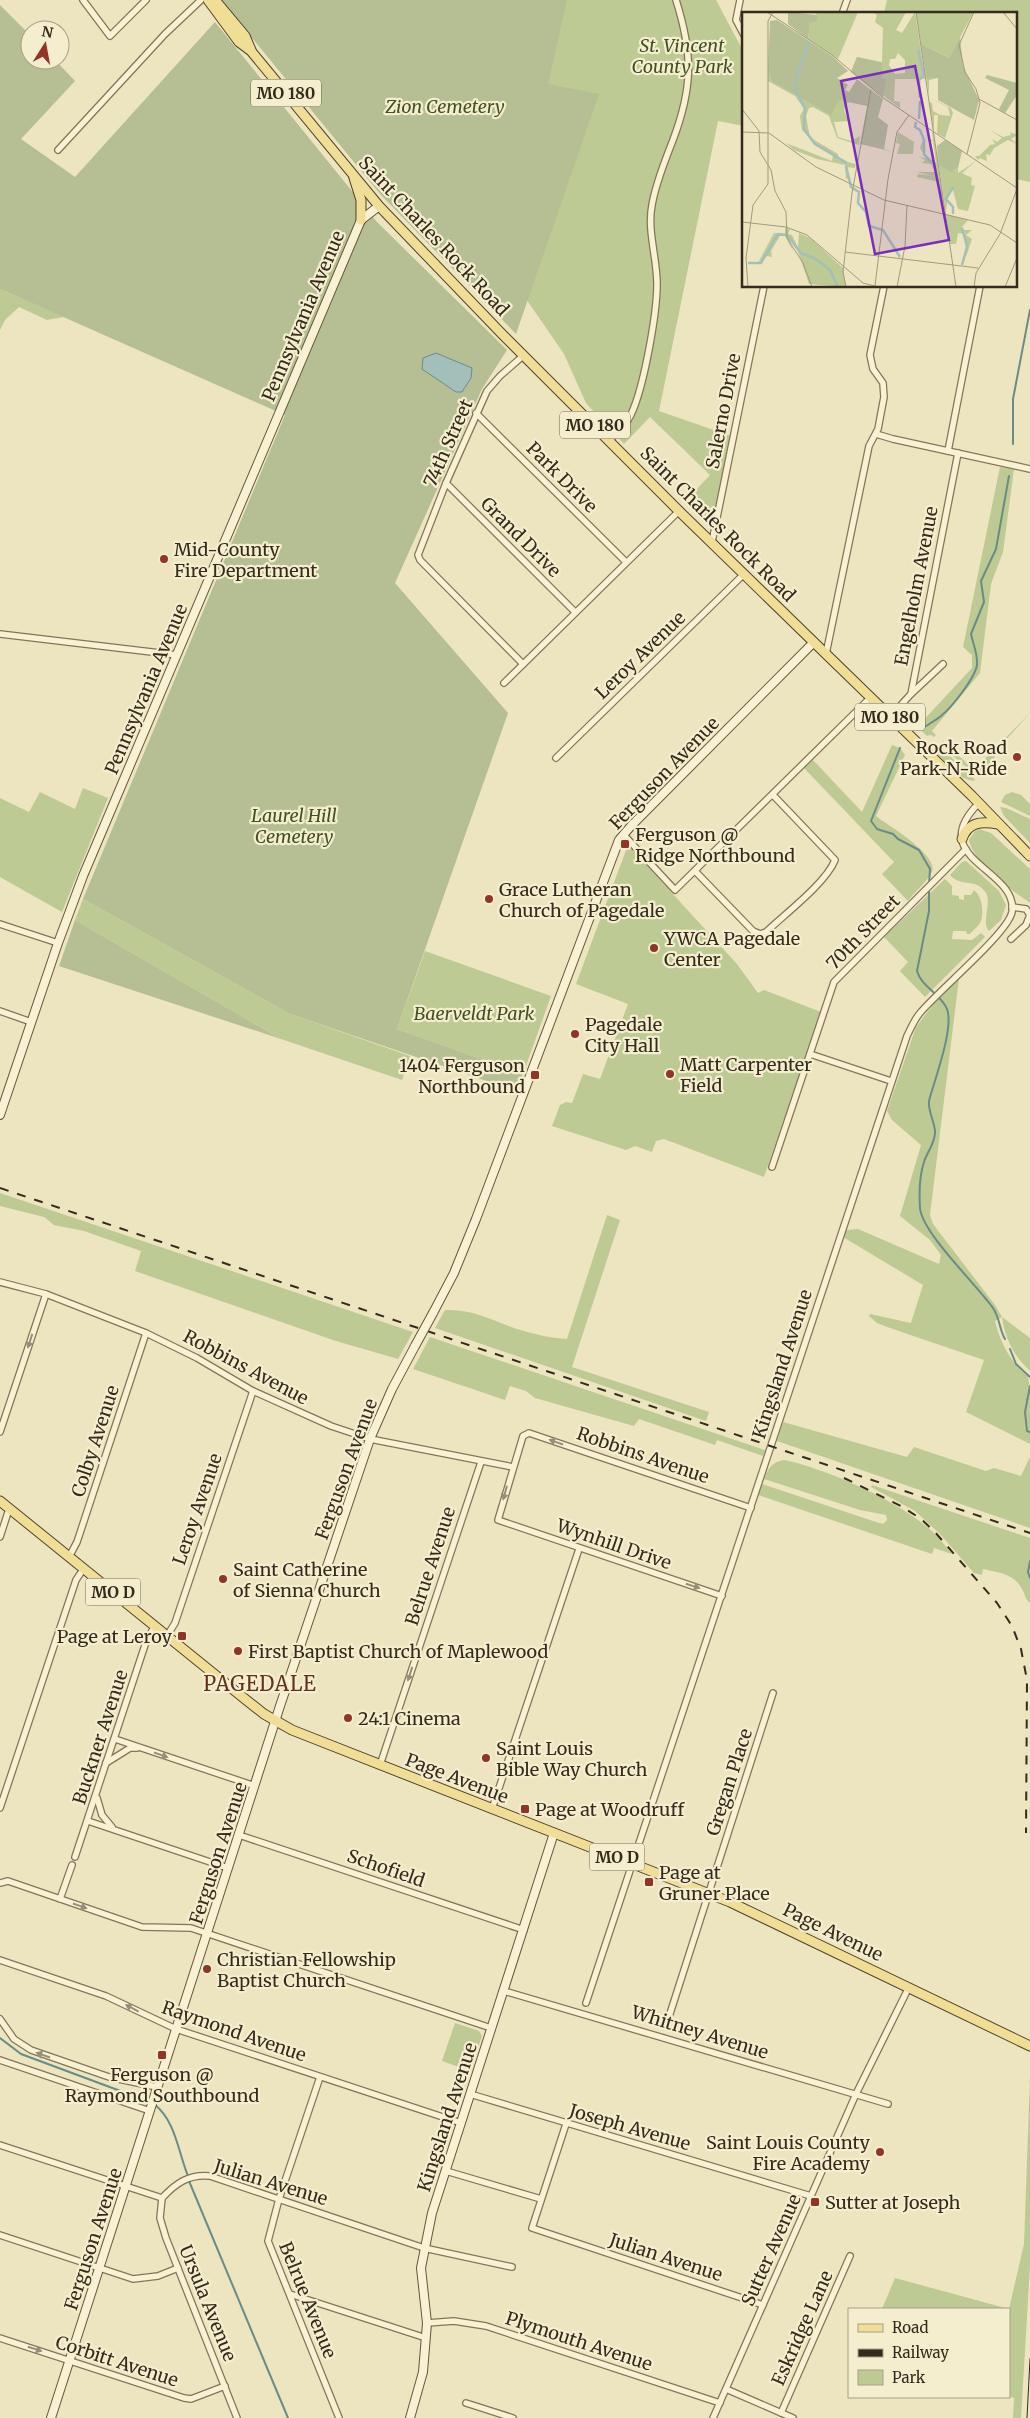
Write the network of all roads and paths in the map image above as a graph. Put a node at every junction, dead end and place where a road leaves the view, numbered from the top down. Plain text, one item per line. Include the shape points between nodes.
1 (84, 0) edge
2 (146, 0) edge
3 (201, 0) edge
4 (208, 0) edge
5 (215, 0) edge
6 (676, 0) edge
7 (740, 0) edge
8 (848, 0) edge
9 (843, 12) edge
10 (742, 31) edge
11 (251, 51) junction
12 (58, 150) dead end
13 (352, 173) junction
14 (379, 206) junction
15 (361, 220) junction
16 (764, 288) edge
17 (884, 288) edge
18 (980, 288) edge
19 (524, 355) junction
20 (476, 413) junction
21 (876, 434) junction
22 (610, 440) junction
23 (948, 450) junction
24 (958, 453) junction
25 (1030, 469) edge
26 (446, 484) junction
27 (679, 510) junction
28 (712, 542) junction
29 (626, 562) junction
30 (744, 574) junction
31 (575, 612) junction
32 (0, 634) edge
33 (814, 642) junction
34 (826, 654) junction
35 (177, 655) junction
36 (524, 664) junction
37 (943, 664) dead end
38 (504, 683) dead end
39 (911, 694) junction
40 (870, 698) junction
41 (890, 717) junction
42 (556, 758) dead end
43 (773, 795) junction
44 (978, 803) junction
45 (998, 824) junction
46 (623, 834) junction
47 (962, 839) junction
48 (966, 849) junction
49 (1030, 856) edge
50 (695, 871) junction
51 (1012, 907) junction
52 (0, 924) edge
53 (1011, 939) dead end
54 (58, 943) junction
55 (0, 1011) edge
56 (30, 1022) junction
57 (810, 1054) junction
58 (891, 1081) junction
59 (2, 1100) edge
60 (0, 1115) edge
61 (772, 1167) dead end
62 (0, 1282) edge
63 (46, 1294) junction
64 (146, 1333) junction
65 (253, 1391) junction
66 (0, 1432) edge
67 (370, 1439) junction
68 (481, 1462) junction
69 (512, 1467) junction
70 (0, 1501) edge
71 (751, 1508) junction
72 (9, 1509) junction
73 (0, 1537) edge
74 (579, 1549) junction
75 (69, 1557) junction
76 (84, 1568) junction
77 (722, 1596) junction
78 (155, 1626) junction
79 (167, 1636) junction
80 (774, 1692) dead end
81 (276, 1720) junction
82 (115, 1739) junction
83 (144, 1749) junction
84 (106, 1763) junction
85 (380, 1765) junction
86 (255, 1786) junction
87 (96, 1797) junction
88 (0, 1808) edge
89 (492, 1809) junction
90 (88, 1821) junction
91 (115, 1830) junction
92 (554, 1833) junction
93 (239, 1835) junction
94 (75, 1857) dead end
95 (632, 1863) junction
96 (72, 1865) dead end
97 (228, 1868) junction
98 (0, 1883) edge
99 (708, 1893) junction
100 (60, 1899) junction
101 (524, 1930) junction
102 (208, 1933) junction
103 (0, 1960) edge
104 (909, 1987) junction
105 (504, 1991) junction
106 (586, 2003) dead end
107 (0, 2019) edge
108 (667, 2023) dead end
109 (491, 2028) junction
110 (176, 2029) junction
111 (1030, 2046) edge
112 (0, 2060) edge
113 (320, 2077) junction
114 (157, 2087) junction
115 (470, 2094) junction
116 (856, 2094) junction
117 (888, 2104) dead end
118 (151, 2106) junction
119 (460, 2123) junction
120 (566, 2124) junction
121 (0, 2145) edge
122 (446, 2171) junction
123 (126, 2186) junction
124 (811, 2196) junction
125 (162, 2198) junction
126 (279, 2198) junction
127 (540, 2199) junction
128 (0, 2235) edge
129 (424, 2248) junction
130 (850, 2256) dead end
131 (512, 2267) dead end
132 (99, 2268) junction
133 (178, 2268) junction
134 (290, 2294) junction
135 (762, 2305) junction
136 (426, 2323) junction
137 (0, 2338) edge
138 (426, 2338) junction
139 (69, 2361) junction
140 (225, 2386) junction
141 (726, 2388) junction
142 (466, 2403) dead end
143 (720, 2403) junction
144 (781, 2413) junction
145 (51, 2418) edge
146 (238, 2418) edge
147 (340, 2418) edge
148 (410, 2418) edge
149 (513, 2418) edge
150 (713, 2418) edge
151 (793, 2418) edge

1 - 2 street via 110,36
3 - 12 street via 165,34
4 - 11 main road, Saint Charles Rock Road / MO 180 via 239,42
5 - 11 main road, Saint Charles Rock Road / MO 180 via 244,36
6 - 22 street via 689,54 689,79 685,105 651,206 657,282 642,383 628,419
7 - 10 street via 736,20
8 - 9 street
11 - 13 main road, Saint Charles Rock Road / MO 180
13 - 14 main road, Saint Charles Rock Road / MO 180
13 - 15 main road via 361,200
14 - 15 street, Pennsylvania Avenue
14 - 19 main road, Saint Charles Rock Road / MO 180
15 - 35 street, Pennsylvania Avenue
16 - 28 street, Salerno Drive
17 - 21 street via 870,355 871,365 885,391
18 - 23 street
19 - 20 street, 74th Street via 487,391
19 - 22 main road, Saint Charles Rock Road / MO 180
20 - 26 street, 74th Street
20 - 29 street, Park Drive
21 - 23 street
21 - 34 street via 869,446
22 - 27 main road, Saint Charles Rock Road / MO 180
23 - 24 street
24 - 25 street
24 - 39 street, Engelholm Avenue
26 - 31 street, Grand Drive
26 - 36 street, 74th Street via 418,555 420,560
27 - 28 main road, Saint Charles Rock Road / MO 180
27 - 29 street
28 - 30 main road, Saint Charles Rock Road / MO 180
29 - 31 street
30 - 33 main road, Saint Charles Rock Road / MO 180
30 - 42 street, Leroy Avenue
31 - 36 street
32 - 35 street
33 - 34 main road, Saint Charles Rock Road / MO 180
33 - 46 street, Ferguson Avenue
34 - 40 main road, Saint Charles Rock Road / MO 180
35 - 54 street, Pennsylvania Avenue
36 - 38 street
37 - 39 street
39 - 41 street
40 - 41 main road, Saint Charles Rock Road / MO 180
40 - 43 street
41 - 44 main road, Saint Charles Rock Road / MO 180
43 - 50 street
43 - 50 street via 835,860 831,869 802,900 760,934 753,931
44 - 45 main road, Saint Charles Rock Road / MO 180
44 - 47 street via 962,826
45 - 47 main road via 970,826
45 - 49 main road, Saint Charles Rock Road / MO 180
46 - 50 street via 675,890
46 - 67 street, Ferguson Avenue, bridge via 613,851 454,1273 392,1389
47 - 48 street
48 - 51 street via 1006,891
48 - 57 street, 70th Street via 836,978
51 - 53 street via 1026,909 1030,915 1026,925
51 - 58 street, Kingsland Avenue via 1004,928 942,989 913,1023
52 - 54 street
54 - 56 street, Pennsylvania Avenue
55 - 56 street
56 - 59 street, Pennsylvania Avenue
57 - 58 street
57 - 61 street, 70th Street
58 - 71 street, Kingsland Avenue
59 - 60 street, Pennsylvania Avenue
62 - 63 street, Robbins Avenue
63 - 64 street, Robbins Avenue
63 -> 66 street
64 - 65 street, Robbins Avenue via 190,1354
64 - 75 street, Colby Avenue via 77,1542
65 - 67 street, Robbins Avenue via 331,1426
65 - 79 street, Leroy Avenue via 175,1623
67 - 68 street, Robbins Avenue
67 - 81 street, Ferguson Avenue
68 - 69 street, Robbins Avenue
68 -> 85 street, Belrue Avenue
71 -> 69 street, Robbins Avenue via 526,1433
69 -> 74 street, Wynhill Drive via 498,1520
70 - 72 main road, Page Avenue / MO D
71 - 77 street, Kingsland Avenue
72 - 73 street
72 - 75 main road, Page Avenue / MO D
74 -> 77 street, Wynhill Drive
74 - 89 street
75 - 76 main road, Page Avenue / MO D
76 - 78 main road, Page Avenue / MO D
76 - 88 street via 76,1580
77 - 95 street, Kingsland Avenue
78 - 79 main road, Page Avenue / MO D
78 - 82 street, Buckner Avenue
79 - 81 main road, Page Avenue / MO D
80 - 99 street, Gregan Place
81 - 85 main road, Page Avenue / MO D
81 - 86 street, Ferguson Avenue
82 - 83 street
82 - 84 street, Buckner Avenue
83 - 84 street via 130,1748
83 -> 86 street
84 - 87 street, Buckner Avenue
85 - 89 main road, Page Avenue / MO D
86 - 93 street, Ferguson Avenue
87 - 90 street, Buckner Avenue
87 - 91 street via 102,1815
89 - 92 main road, Page Avenue / MO D
90 - 91 street
90 - 94 street, Buckner Avenue
91 - 97 street
92 - 95 main road, Page Avenue / MO D
92 - 101 street, Kingsland Avenue
93 - 97 street, Ferguson Avenue
93 - 101 street, Schofield
95 - 99 main road, Page Avenue / MO D
95 - 106 street, Kingsland Avenue
96 - 100 street
97 - 102 street, Ferguson Avenue
98 - 100 street via 8,1881
99 - 104 main road, Page Avenue / MO D
99 - 108 street, Gregan Place
100 -> 102 street via 142,1927 184,1926
101 - 105 street, Kingsland Avenue
102 - 109 street
102 - 110 street, Ferguson Avenue
110 -> 103 street, Raymond Avenue via 106,1996
104 - 111 main road, Page Avenue / MO D
104 - 116 street, Sutter Avenue
105 - 109 street, Kingsland Avenue
105 - 116 street, Whitney Avenue
114 -> 107 street via 108,2077 31,2050 14,2039
109 - 115 street, Kingsland Avenue
110 - 113 street, Raymond Avenue
110 - 114 street, Ferguson Avenue
112 - 118 street
113 - 119 street, Raymond Avenue
113 - 126 street, Belrue Avenue
114 - 118 street, Ferguson Avenue
115 - 119 street, Kingsland Avenue
115 - 120 street, Joseph Avenue
116 - 117 street, Whitney Avenue
116 - 124 street, Sutter Avenue
118 - 123 street, Ferguson Avenue
119 - 122 street, Kingsland Avenue
120 - 124 street, Joseph Avenue
120 - 127 street
121 - 123 street
122 - 127 street
122 - 129 street, Kingsland Avenue
123 - 125 street
123 - 132 street, Ferguson Avenue
124 - 135 street, Sutter Avenue
125 - 126 street, Julian Avenue via 175,2184 200,2175
125 - 133 street, Ursula Avenue via 160,2218
126 - 129 street, Julian Avenue
126 - 134 street, Belrue Avenue via 268,2241
127 - 135 street, Julian Avenue via 532,2228
128 - 132 street
129 - 131 street, Julian Avenue
129 - 136 street, Kingsland Avenue via 422,2276
130 - 144 street, Eskridge Lane
132 - 133 street via 133,2279 158,2276
132 - 139 street, Ferguson Avenue
133 - 140 street, Ursula Avenue
134 - 138 street
134 - 147 street, Belrue Avenue
135 - 141 street, Sutter Avenue
136 - 138 street, Kingsland Avenue
136 - 143 street, Plymouth Avenue via 454,2321 486,2326
137 -> 139 street, Corbitt Avenue
138 - 148 street, Kingsland Avenue via 423,2372
139 - 140 street, Corbitt Avenue via 184,2398 191,2399
139 - 145 street, Ferguson Avenue
140 - 146 street, Ursula Avenue
141 - 143 street, Sutter Avenue
141 - 144 street
142 - 149 street
143 - 150 street, Sutter Avenue
144 - 151 street

